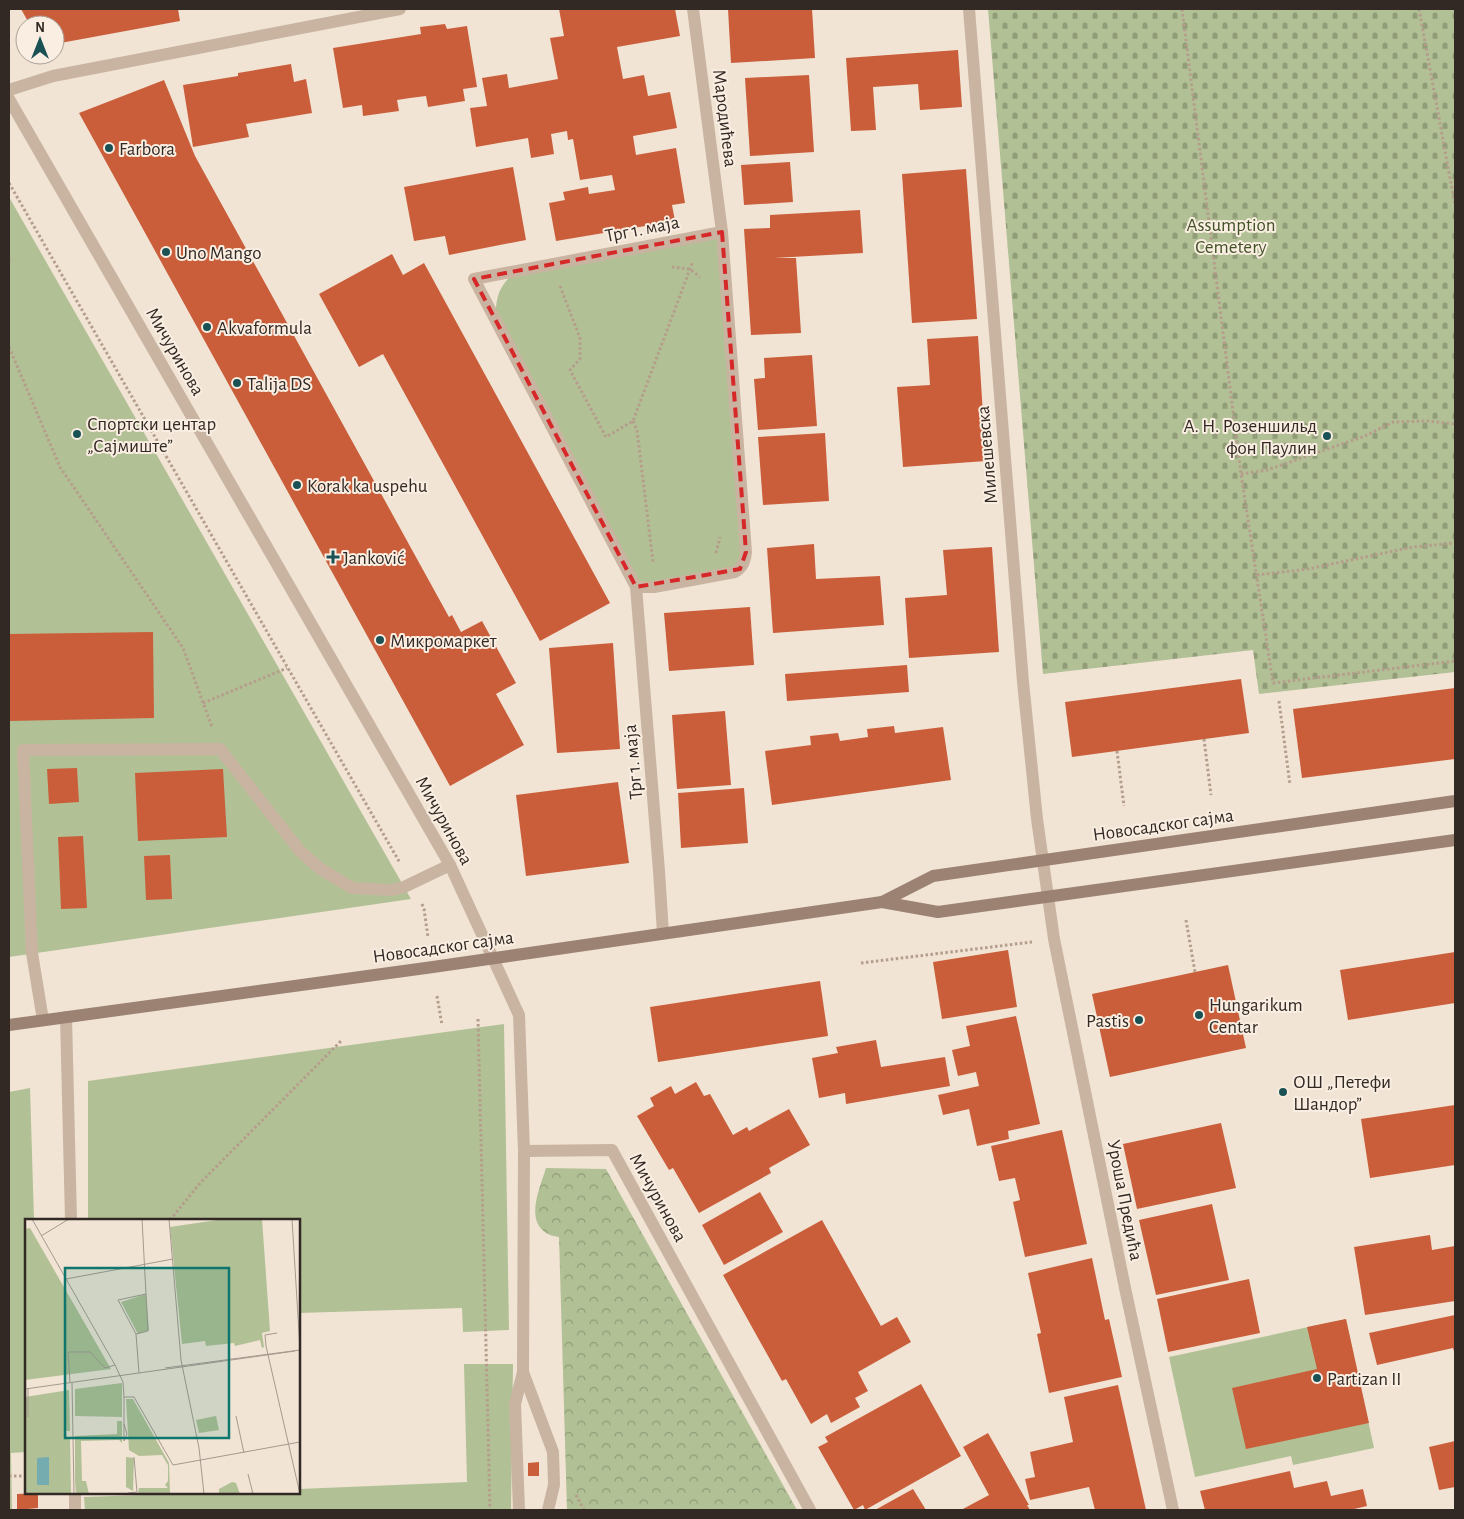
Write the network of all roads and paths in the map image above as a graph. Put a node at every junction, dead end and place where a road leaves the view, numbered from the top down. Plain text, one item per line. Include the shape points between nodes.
1 (400, 9) edge
2 (693, 9) edge
3 (969, 9) edge
4 (1182, 9) edge
5 (1418, 9) edge
6 (9, 90) edge
7 (9, 99) edge
8 (1453, 181) edge
9 (9, 184) edge
10 (1455, 205) edge
11 (722, 232) junction
12 (704, 235) junction
13 (551, 264) junction
14 (663, 268) dead end
15 (690, 269) junction
16 (701, 283) dead end
17 (9, 347) edge
18 (633, 421) junction
19 (1455, 424) edge
20 (1240, 474) junction
21 (720, 537) dead end
22 (1455, 543) edge
23 (710, 555) dead end
24 (662, 561) dead end
25 (653, 562) junction
26 (1257, 575) junction
27 (636, 587) junction
28 (654, 587) junction
29 (1455, 661) edge
30 (287, 668) junction
31 (1279, 701) dead end
32 (203, 703) junction
33 (1204, 739) dead end
34 (220, 748) junction
35 (1117, 751) dead end
36 (1290, 785) dead end
37 (1211, 795) dead end
38 (1455, 801) edge
39 (1124, 806) dead end
40 (1455, 840) edge
41 (1042, 861) junction
42 (450, 864) junction
43 (412, 884) junction
44 (1047, 897) junction
45 (882, 902) junction
46 (424, 909) dead end
47 (1186, 920) dead end
48 (663, 934) junction
49 (428, 937) dead end
50 (1039, 941) dead end
51 (493, 958) junction
52 (861, 963) dead end
53 (1195, 972) dead end
54 (437, 996) dead end
55 (66, 1017) junction
56 (478, 1019) dead end
57 (43, 1020) junction
58 (9, 1025) edge
59 (442, 1025) dead end
60 (342, 1040) dead end
61 (524, 1151) junction
62 (70, 1219) edge
63 (171, 1219) edge
64 (523, 1372) junction
65 (9, 1476) edge
66 (25, 1476) edge
67 (75, 1494) edge
68 (75, 1510) edge
69 (490, 1510) edge
70 (520, 1510) edge
71 (548, 1510) edge
72 (810, 1510) edge
73 (1173, 1510) edge

1 - 6 street via 53,76
2 - 11 street, Мародићева
3 - 41 street, Милешевска via 1023,682
4 - 20 path
5 - 8 path
7 - 42 street, Мичуринова
8 - 10 path
9 - 30 path
11 - 12 street, Трг 1. маја
11 - 28 street via 746,559 735,572
12 - 13 street, Трг 1. маја
12 - 15 path
13 - 18 path via 580,338 580,359 570,370 606,437
13 - 27 street, Трг 1. маја via 474,279
14 - 15 path
15 - 16 path via 700,275
15 - 18 path
17 - 32 path via 60,467 183,648
18 - 25 path via 637,430
19 - 20 path via 1393,422 1365,436 1267,470
20 - 26 path
21 - 23 path via 717,553
22 - 26 path via 1413,547
24 - 25 path
25 - 28 path
26 - 29 path via 1273,683
27 - 28 street
27 - 48 street, Трг 1. маја
30 - 32 path
30 - 43 path
31 - 36 path
32 - 34 path
33 - 37 path
34 - 43 street via 300,851 319,868 352,888 392,890
34 - 57 street via 23,750 32,953
35 - 39 path
38 - 41 street, Новосадског сајма
40 - 44 street, Новосадског сајма
41 - 44 street, Милешевска
41 - 45 street, Новосадског сајма via 933,876
42 - 43 street
42 - 51 street, Мичуринова
44 - 45 street, Новосадског сајма via 938,912
44 - 73 street, Уроша Предића
45 - 48 street, Новосадског сајма
46 - 49 path
47 - 53 path
48 - 51 street, Новосадског сајма
50 - 52 path
51 - 55 street, Новосадског сајма
51 - 61 street, Мичуринова via 519,1015
54 - 59 path
55 - 57 street, Новосадског сајма
55 - 62 street
56 - 69 path
57 - 58 street, Новосадског сајма
60 - 63 path via 201,1182
61 - 64 street
61 - 72 street, Мичуринова via 612,1150
64 - 70 street via 515,1404
64 - 71 street via 553,1452 554,1485
65 - 66 path
67 - 68 street

